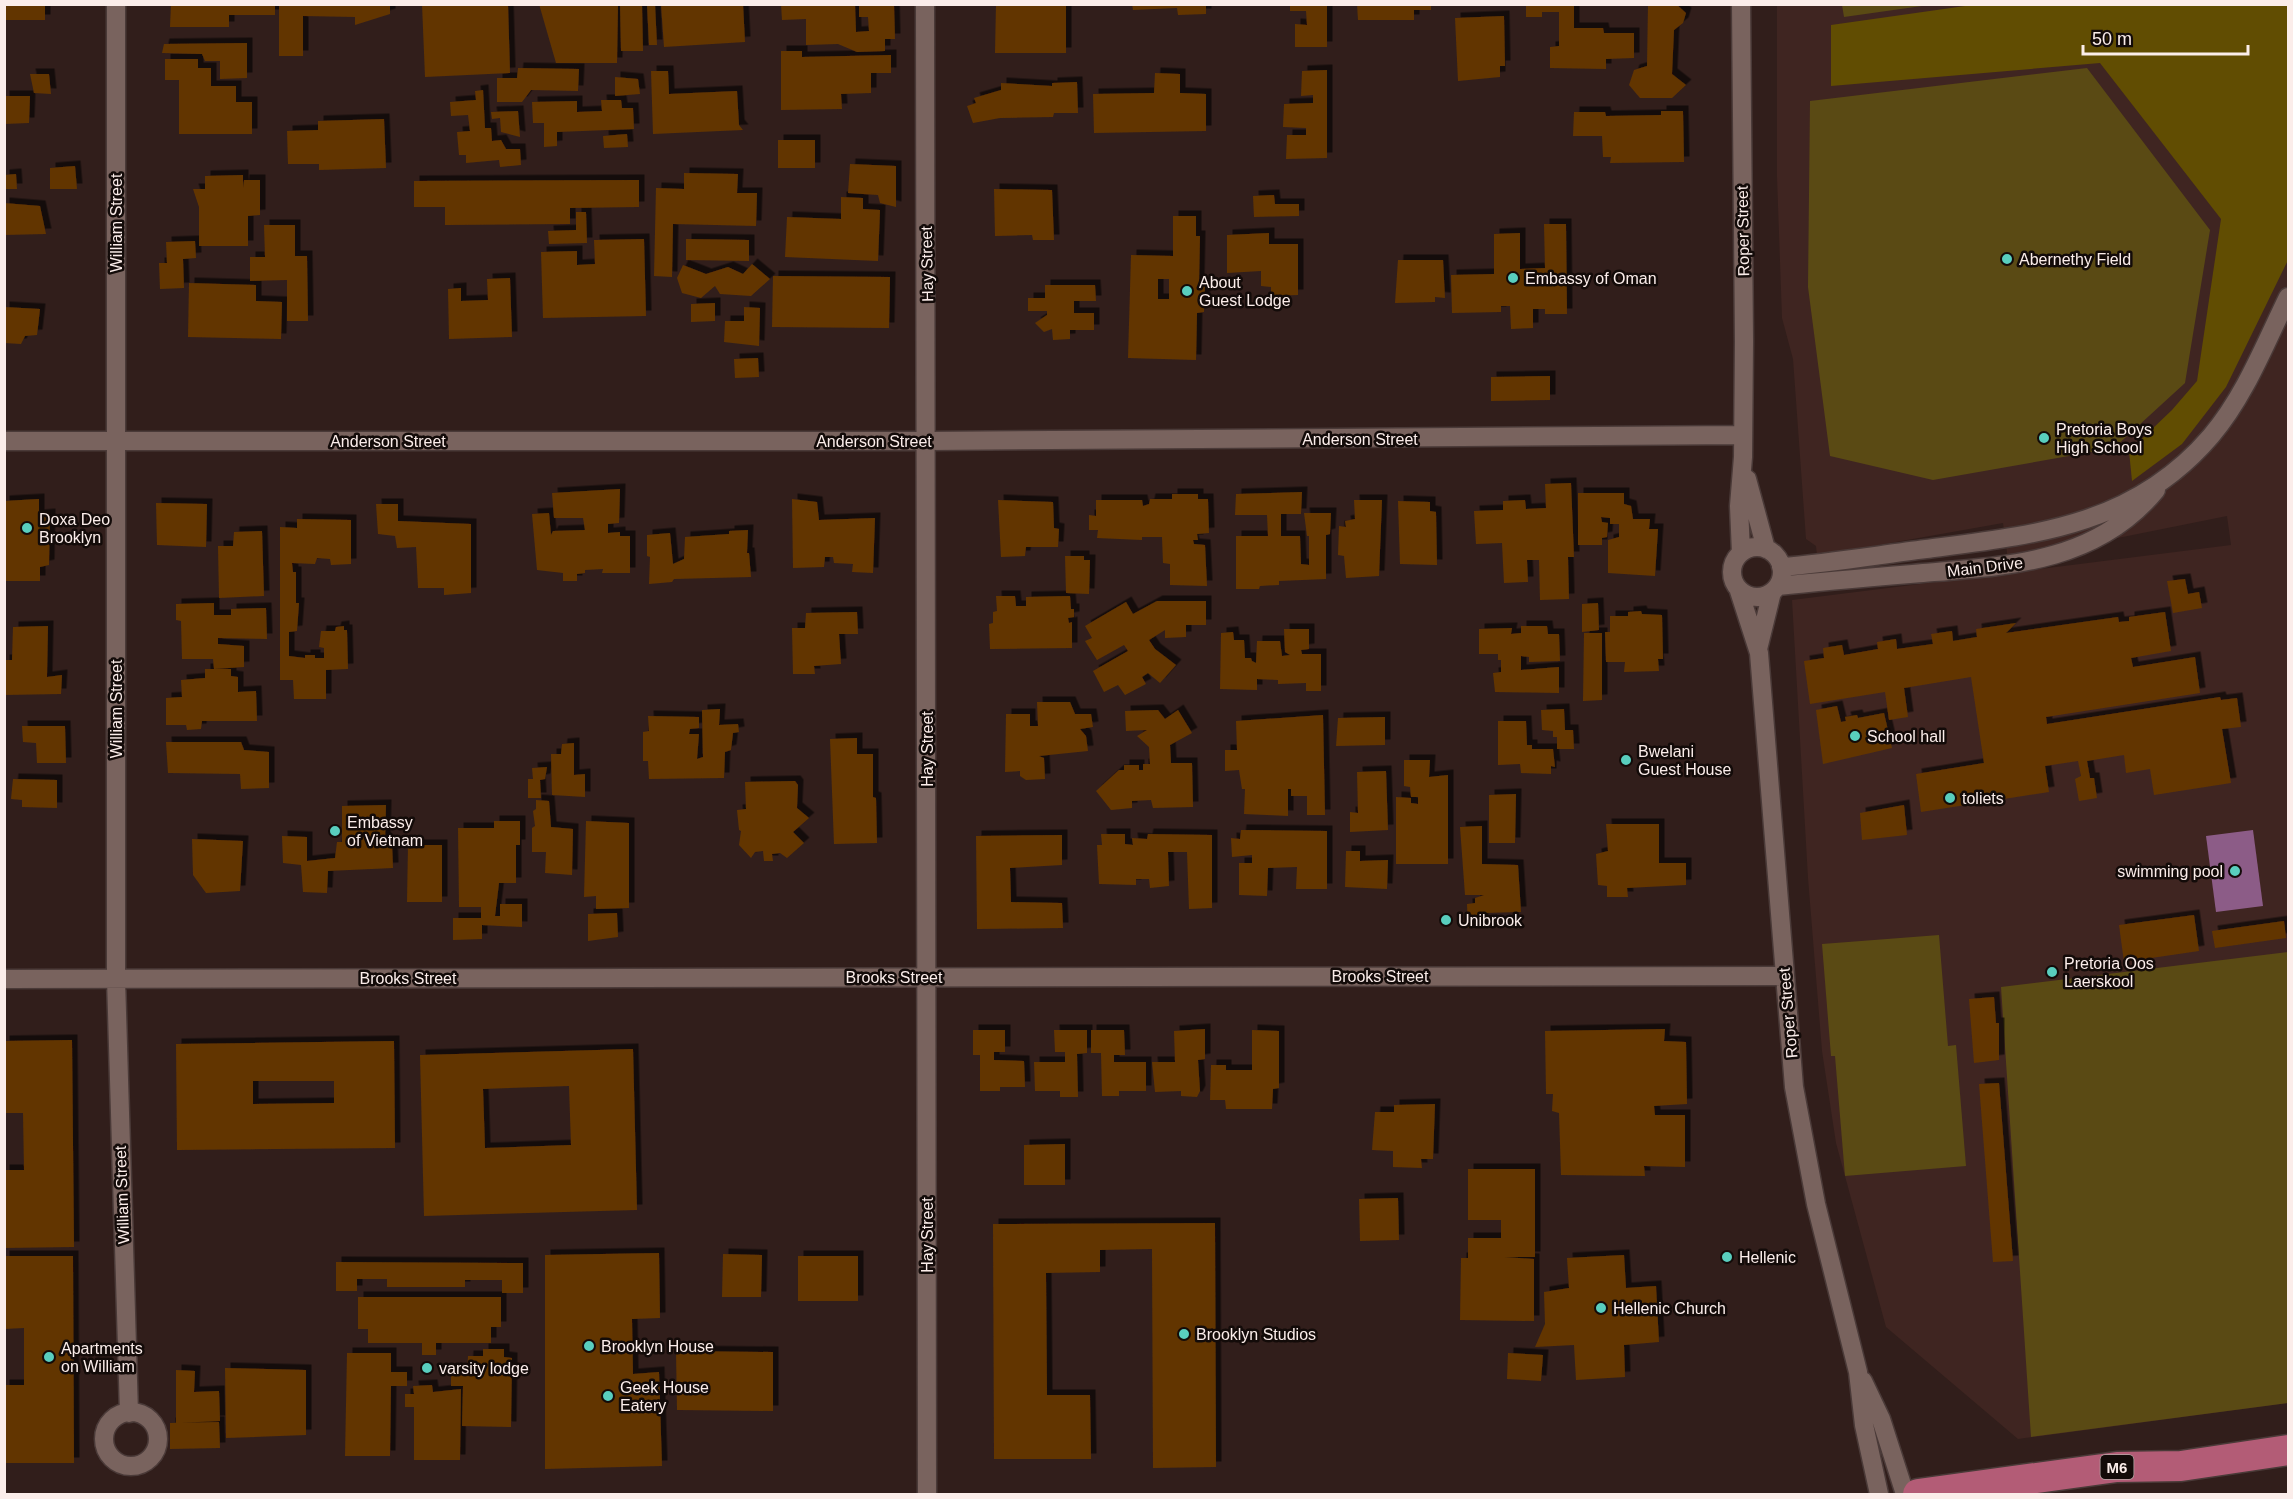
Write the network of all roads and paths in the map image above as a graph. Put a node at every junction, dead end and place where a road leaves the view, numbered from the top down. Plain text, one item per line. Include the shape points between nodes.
1 (116, 4) edge
2 (925, 4) edge
3 (1741, 4) edge
4 (2289, 297) edge
5 (1743, 435) junction
6 (4, 441) edge
7 (116, 441) junction
8 (929, 441) junction
9 (1743, 457) junction
10 (2164, 479) junction
11 (1963, 544) junction
12 (1766, 549) junction
13 (1741, 553) junction
14 (1781, 567) junction
15 (1964, 570) junction
16 (1775, 589) junction
17 (1739, 591) junction
18 (1758, 649) junction
19 (926, 976) junction
20 (1784, 976) junction
21 (4, 979) edge
22 (116, 979) junction
23 (1858, 1372) junction
24 (129, 1413) dead end
25 (2289, 1450) edge
26 (2181, 1466) junction
27 (927, 1494) edge
28 (1879, 1494) edge
29 (1905, 1494) edge
30 (1918, 1494) edge
31 (2074, 1494) edge

1 - 7 street, William Street
2 - 8 street, Hay Street
3 - 5 street, Roper Street
4 - 10 street, Main Drive via 2241,393 2212,435
5 - 8 street, Anderson Street
5 - 9 street, Roper Street
6 - 7 street, Anderson Street
7 - 8 street, Anderson Street
7 - 22 street, William Street
8 - 19 street, Hay Street
9 - 12 street, Roper Street
9 - 13 street, Roper Street
10 - 11 street, Main Drive via 2098,516 2043,533
10 - 15 street, Main Drive via 2136,513 2070,550 2024,563
11 - 14 street, Main Drive
11 - 15 street
12 - 13 street
12 - 14 street via 1776,556
13 - 17 street via 1735,559 1732,576
14 - 16 street
15 - 16 street, Main Drive
16 - 17 street via 1756,597
16 - 18 street, Roper Street
17 - 18 street, Roper Street
18 - 20 street, Roper Street
19 - 20 street, Brooks Street
19 - 22 street, Brooks Street
19 - 27 street, Hay Street
20 - 23 street, Roper Street via 1794,1087 1816,1204
21 - 22 street, Brooks Street
22 - 24 street, William Street
23 - 28 street, Roper Street via 1864,1425
23 - 29 street, Roper Street via 1881,1419
25 - 26 main road, M6
26 - 30 main road, M6 via 2117,1467
26 - 31 main road, M6 via 2155,1478

